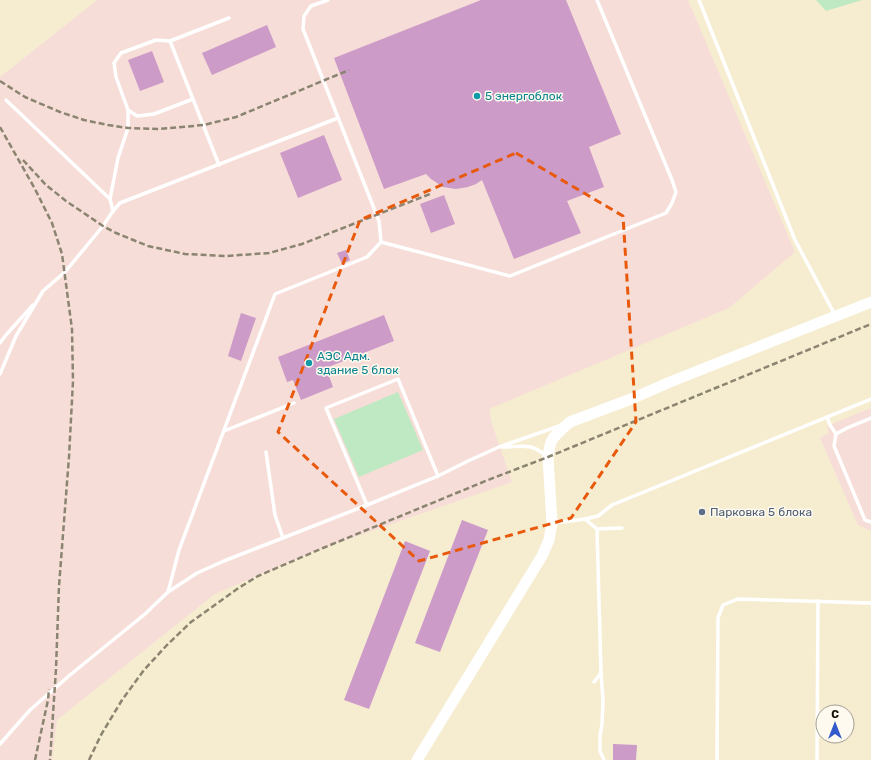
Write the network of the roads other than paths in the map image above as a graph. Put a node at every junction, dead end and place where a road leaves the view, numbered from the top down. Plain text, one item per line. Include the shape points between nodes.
1 (328, 0) edge
2 (597, 0) edge
3 (699, 0) edge
4 (230, 18) dead end
5 (170, 42) junction
6 (193, 99) junction
7 (6, 100) dead end
8 (128, 110) junction
9 (338, 118) junction
10 (219, 165) junction
11 (110, 199) junction
12 (113, 211) junction
13 (381, 242) junction
14 (38, 300) junction
15 (871, 302) edge
16 (836, 316) junction
17 (0, 343) edge
18 (0, 374) edge
19 (871, 399) edge
20 (294, 403) dead end
21 (827, 417) junction
22 (871, 418) edge
23 (570, 422) junction
24 (224, 431) junction
25 (836, 434) junction
26 (499, 447) junction
27 (266, 452) dead end
28 (548, 457) junction
29 (438, 476) junction
30 (367, 506) junction
31 (585, 519) junction
32 (871, 522) edge
33 (552, 523) junction
34 (622, 528) dead end
35 (597, 529) junction
36 (283, 538) junction
37 (168, 592) junction
38 (818, 601) junction
39 (871, 603) edge
40 (601, 673) junction
41 (594, 682) dead end
42 (0, 744) edge
43 (417, 760) edge
44 (604, 760) edge
45 (717, 760) edge
46 (817, 760) edge

1 - 9 lane via 311,6 304,16 303,29
2 - 13 lane via 676,192 666,213 510,276
3 - 16 lane via 795,240
4 - 5 lane
5 - 6 lane
5 - 8 lane via 156,40 121,53 114,63 116,77
6 - 8 lane via 154,114 137,116
6 - 10 lane
7 - 11 lane
8 - 11 lane via 128,128 118,158
9 - 10 lane
9 - 13 lane via 378,221
10 - 12 lane via 120,203
11 - 12 lane
12 - 14 lane via 65,272 43,291
13 - 24 lane via 367,257 275,294
14 - 17 lane
14 - 18 lane via 16,336
15 - 16 main road
16 - 23 main road
19 - 21 lane
20 - 24 lane
21 - 25 lane
21 - 31 lane via 612,505 598,516
22 - 25 lane
23 - 26 lane
23 - 28 main road via 554,437
24 - 37 lane via 179,550
25 - 32 lane via 834,446 865,520
26 - 28 lane via 533,446
26 - 29 lane
27 - 36 lane via 275,516
28 - 33 main road
29 - 30 lane
29 - 30 lane via 398,379 326,408
30 - 36 lane
31 - 33 lane
31 - 35 lane
33 - 43 main road via 549,540 542,556
34 - 35 lane
35 - 40 lane
36 - 37 lane via 197,573
37 - 42 lane via 30,710
38 - 39 lane
38 - 45 lane via 738,599 723,605 718,618
38 - 46 lane
40 - 41 lane
40 - 44 lane via 603,712 600,751

